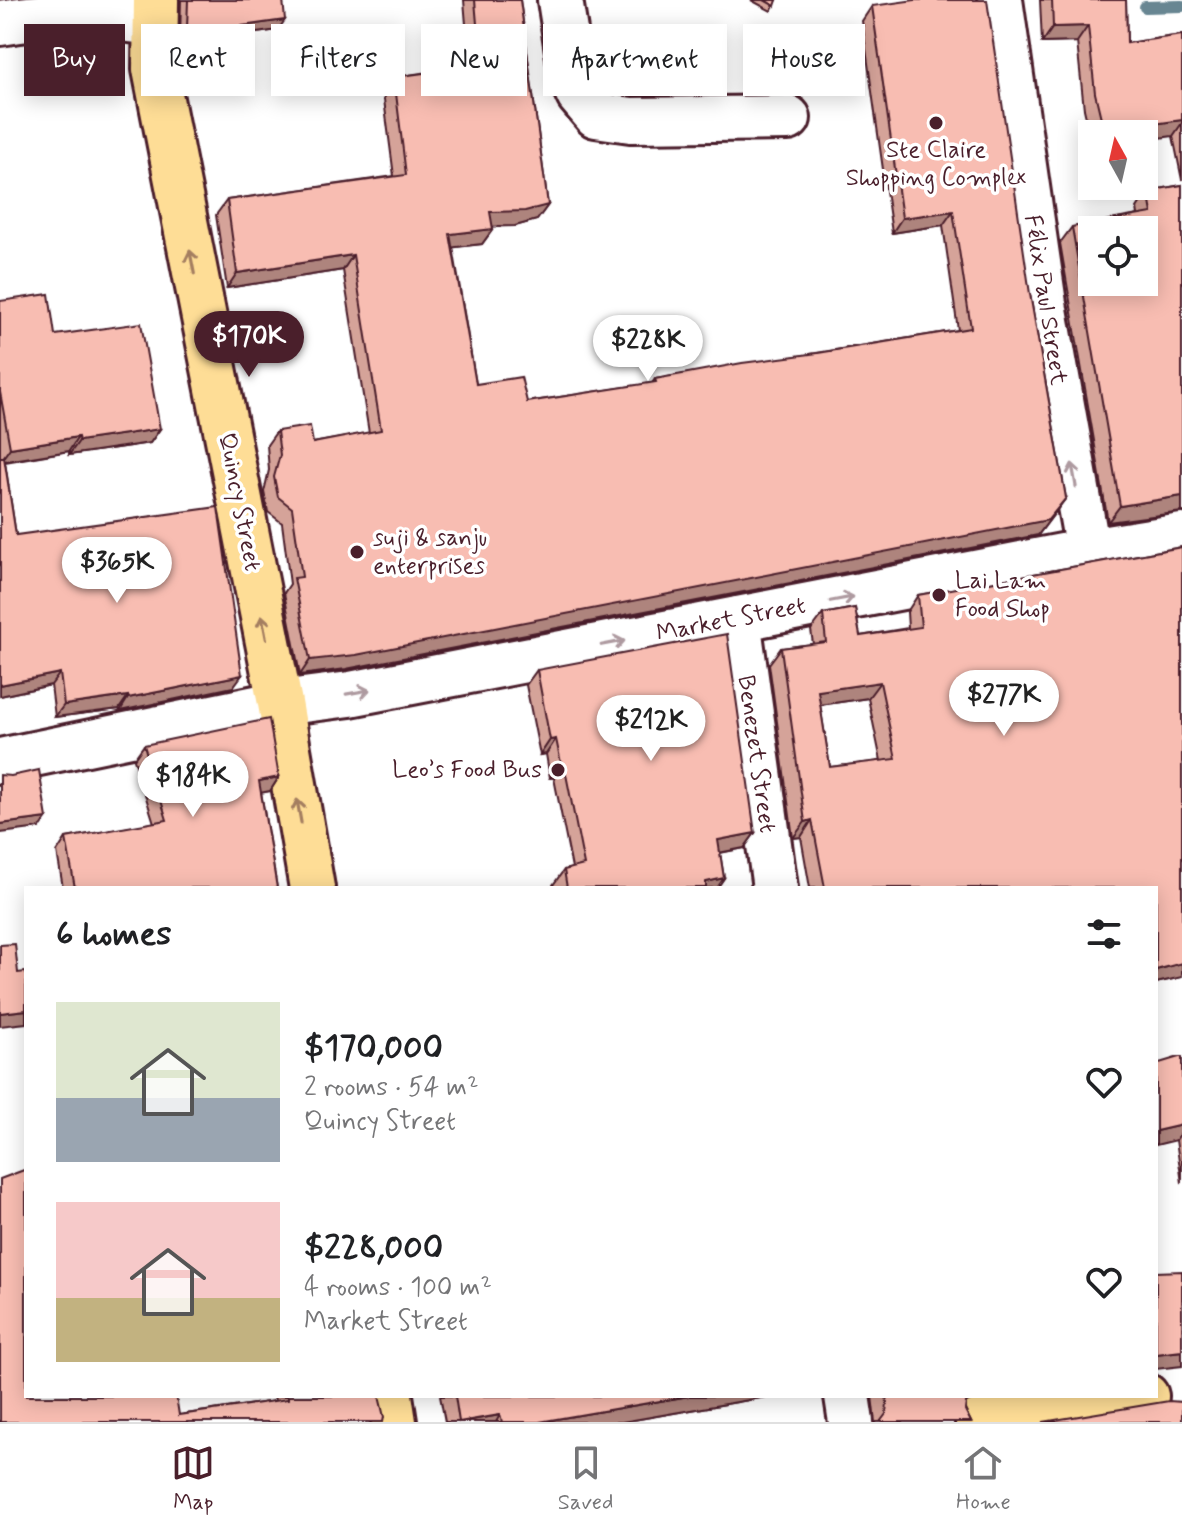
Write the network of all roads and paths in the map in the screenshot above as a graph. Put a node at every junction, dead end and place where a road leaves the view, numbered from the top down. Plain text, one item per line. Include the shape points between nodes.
1 (560, 0) edge
2 (1000, 0) edge
3 (156, 12) edge
4 (0, 23) edge
5 (788, 118) dead end
6 (1182, 536) edge
7 (1088, 551) junction
8 (738, 619) junction
9 (280, 703) junction
10 (0, 761) edge
11 (312, 886) edge
12 (775, 886) edge
13 (1182, 1390) edge
14 (1158, 1394) edge
15 (390, 1398) edge
16 (847, 1398) edge
17 (1133, 1398) edge
18 (394, 1422) edge
19 (851, 1422) edge
20 (978, 1422) edge

1 - 5 street via 573,82 596,115 631,120
7 -> 2 street, Félix Paul Street via 1044,304
3 - 4 street
9 -> 3 main road, Quincy Street via 155,69
6 - 7 street, Market Street
8 -> 7 street, Market Street
9 -> 8 street, Market Street
8 - 12 street, Benezet Street
9 - 10 street, Market Street
11 -> 9 main road, Quincy Street
13 - 14 main road
15 - 18 main road
16 - 19 street
17 - 20 main road

